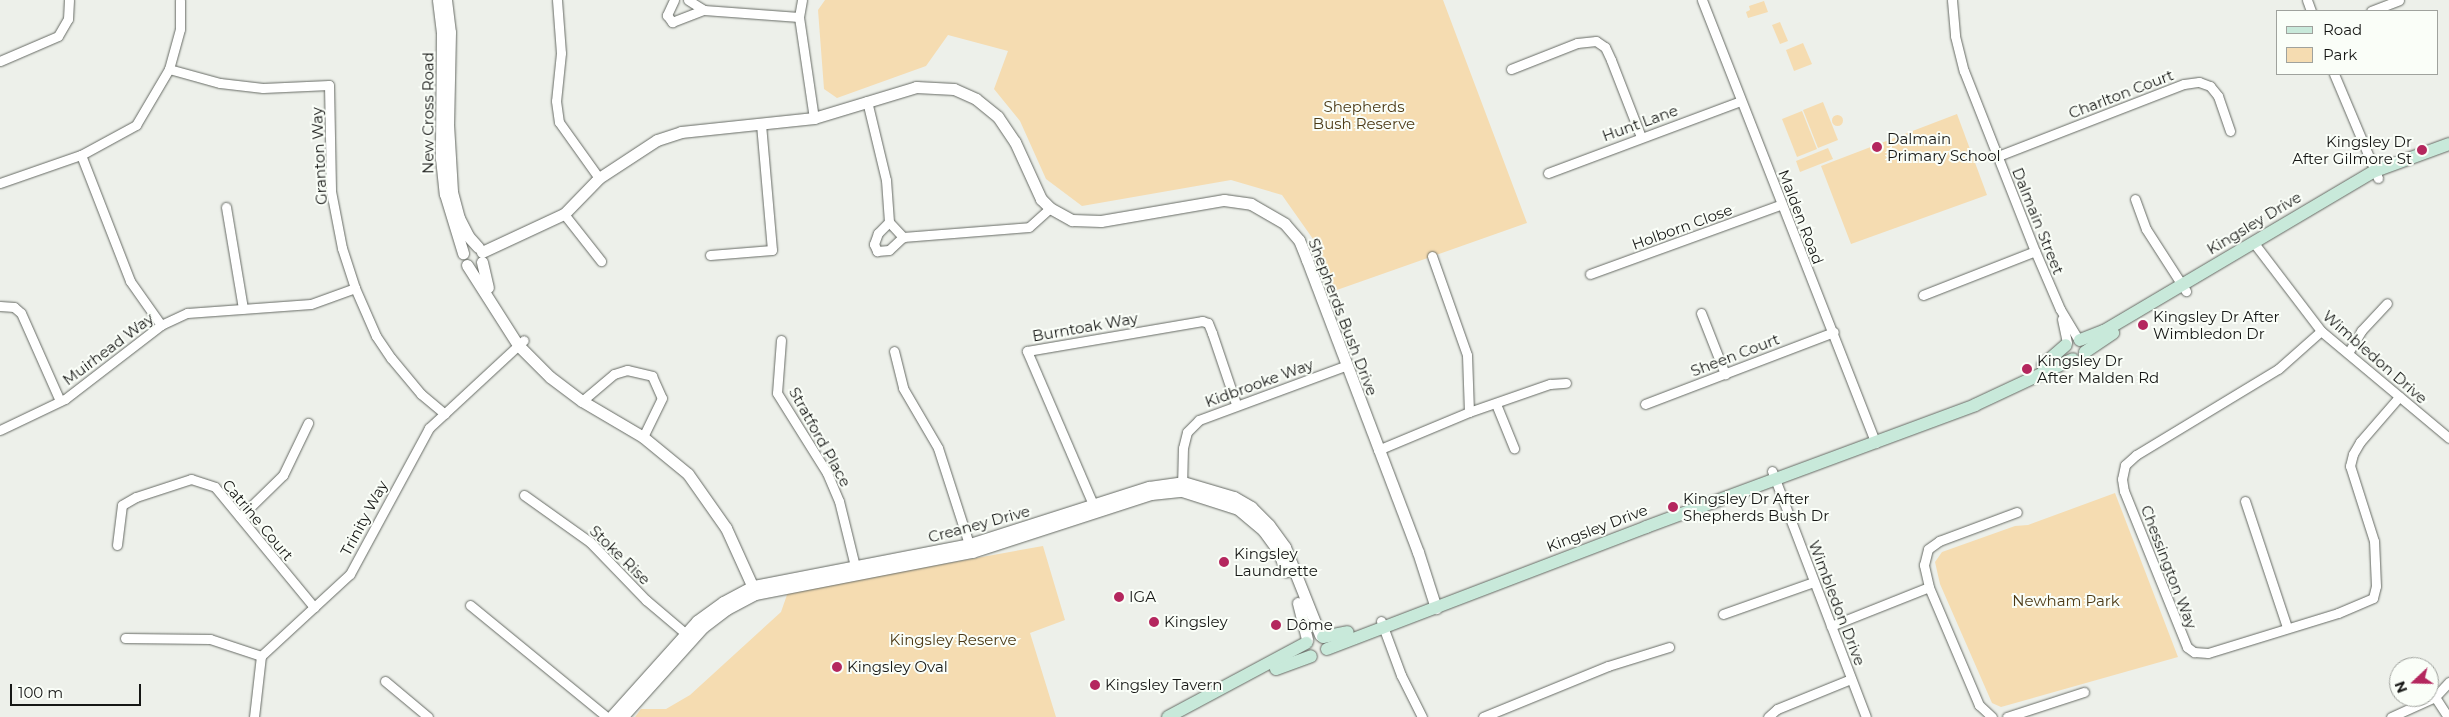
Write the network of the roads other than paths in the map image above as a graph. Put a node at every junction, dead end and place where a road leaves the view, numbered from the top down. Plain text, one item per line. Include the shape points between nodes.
1 (69, 0) edge
2 (180, 0) edge
3 (438, 0) edge
4 (446, 0) edge
5 (557, 0) edge
6 (674, 0) edge
7 (688, 0) edge
8 (802, 0) edge
9 (1702, 0) edge
10 (1952, 0) edge
11 (2400, 0) edge
12 (704, 10) junction
13 (2374, 10) edge
14 (799, 17) junction
15 (0, 61) edge
16 (169, 70) junction
17 (1511, 70) dead end
18 (2334, 75) edge
19 (867, 101) junction
20 (1741, 101) junction
21 (814, 118) junction
22 (761, 125) junction
23 (2230, 130) dead end
24 (1641, 137) junction
25 (2449, 144) edge
26 (2449, 153) edge
27 (81, 155) junction
28 (1998, 156) junction
29 (1548, 173) dead end
30 (2376, 175) junction
31 (599, 178) junction
32 (0, 183) edge
33 (2135, 199) dead end
34 (1782, 204) junction
35 (226, 207) dead end
36 (1050, 208) junction
37 (564, 214) junction
38 (889, 222) junction
39 (903, 238) junction
40 (2256, 246) junction
41 (2035, 251) junction
42 (463, 253) junction
43 (481, 254) junction
44 (710, 255) dead end
45 (1432, 256) dead end
46 (601, 261) dead end
47 (467, 265) junction
48 (1590, 274) dead end
49 (355, 288) junction
50 (2184, 288) junction
51 (1923, 295) dead end
52 (2387, 303) dead end
53 (0, 306) edge
54 (243, 309) junction
55 (1701, 313) dead end
56 (161, 326) junction
57 (2321, 331) junction
58 (1834, 332) junction
59 (781, 340) dead end
60 (2073, 342) junction
61 (521, 343) junction
62 (894, 351) dead end
63 (2085, 352) junction
64 (2348, 354) junction
65 (2073, 359) junction
66 (1345, 366) junction
67 (1725, 374) junction
68 (1566, 383) dead end
69 (2400, 397) junction
70 (585, 398) junction
71 (60, 401) junction
72 (1236, 404) junction
73 (1496, 404) junction
74 (1646, 404) dead end
75 (1469, 412) junction
76 (445, 414) junction
77 (308, 423) dead end
78 (0, 430) edge
79 (645, 433) junction
80 (2449, 437) edge
81 (1874, 439) junction
82 (1514, 448) dead end
83 (1378, 450) junction
84 (1774, 475) junction
85 (1182, 486) junction
86 (524, 495) dead end
87 (2245, 501) dead end
88 (1095, 510) junction
89 (2017, 512) dead end
90 (240, 518) junction
91 (117, 545) dead end
92 (971, 548) junction
93 (856, 571) junction
94 (1814, 582) junction
95 (1929, 587) junction
96 (758, 589) junction
97 (1438, 604) junction
98 (470, 605) dead end
99 (314, 607) junction
100 (1723, 614) dead end
101 (1383, 624) junction
102 (1831, 626) junction
103 (2287, 627) junction
104 (689, 636) junction
105 (125, 638) dead end
106 (1324, 640) junction
107 (1306, 642) junction
108 (1669, 647) dead end
109 (261, 656) junction
110 (1311, 656) junction
111 (1851, 679) junction
112 (385, 681) dead end
113 (2449, 682) edge
114 (2084, 692) dead end
115 (2439, 693) edge
116 (2439, 703) edge
117 (2413, 707) edge
118 (254, 717) edge
119 (428, 717) edge
120 (609, 717) edge
121 (622, 717) edge
122 (1168, 717) edge
123 (1183, 717) edge
124 (1422, 717) edge
125 (1483, 717) edge
126 (1768, 717) edge
127 (1866, 717) edge
128 (1992, 717) edge
129 (2007, 717) edge
130 (2391, 717) edge
131 (2448, 717) edge

1 - 15 street via 68,19 58,36
2 - 16 street via 180,29
3 - 42 street, New Cross Road via 442,32 440,158 445,194
4 - 43 street, New Cross Road via 450,32 448,124 452,192 459,218
5 - 31 street via 561,53 556,101 559,122 568,139
6 - 12 street via 666,15 672,22
7 - 12 street
8 - 14 street
9 - 20 street, Malden Road
10 - 28 street, Dalmain Street via 1955,36 1964,71
11 - 13 street
12 - 14 street
14 - 21 street
16 - 27 street via 136,125
16 - 49 street, Granton Way via 220,83 264,88 329,85 331,191 342,248
17 - 24 street via 1577,43 1596,42 1605,47
18 - 30 street
19 - 21 street, Shepherds Bush Drive
19 - 36 street, Shepherds Bush Drive via 916,87 939,86 976,99 1008,129 1034,190
19 - 38 street via 886,180
20 - 24 street, Hunt Lane
20 - 34 street, Malden Road
21 - 22 street, Shepherds Bush Drive
22 - 31 street, Shepherds Bush Drive via 681,132 657,140
22 - 44 street via 772,250
23 - 28 street, Charlton Court via 2218,96 2210,86 2199,82 2184,84
24 - 29 street, Hunt Lane
25 - 30 main road, Kingsley Drive
26 - 30 main road, Kingsley Drive
27 - 32 street
27 - 56 street via 130,282
28 - 41 street, Dalmain Street
30 - 40 main road, Kingsley Drive
31 - 37 street, Shepherds Bush Drive
33 - 50 street via 2146,229
34 - 48 street, Holborn Close
34 - 58 street, Malden Road
35 - 54 street
36 - 39 street via 1029,227
36 - 66 street, Shepherds Bush Drive via 1083,222 1224,200 1251,204 1269,212 1299,240
37 - 43 street, Shepherds Bush Drive
37 - 46 street
38 - 39 street
38 - 39 street via 878,233 874,244 877,252 889,250
40 - 50 main road, Kingsley Drive
40 - 57 street, Wimbledon Drive
41 - 51 street
41 - 60 street, Dalmain Street
42 - 43 street via 469,246
42 - 47 street, New Cross Road
43 - 47 street via 477,266
43 - 61 street, New Cross Road via 493,296
45 - 75 street via 1467,355
47 - 61 street, New Cross Road
49 - 54 street, Muirhead Way via 311,304
49 - 76 street, Granton Way via 376,336 391,358 421,394
50 - 60 main road, Kingsley Drive via 2101,332
50 - 63 main road, Kingsley Drive
52 - 64 street via 2361,331
53 - 71 street via 14,306 21,313
54 - 56 street, Muirhead Way via 187,313
55 - 67 street
56 - 71 street, Muirhead Way
57 - 64 street, Wimbledon Drive
57 - 103 street, Chessington Way via 2278,369 2136,455 2125,465 2122,479 2187,647 2194,652 2208,653
58 - 67 street, Sheen Court
58 - 81 street, Malden Road
59 - 93 street, Stratford Place via 777,393 827,473 839,501
60 - 63 main road
60 - 65 main road via 2067,356
60 - 81 main road, Kingsley Drive via 2046,363 2018,378
61 - 70 street, New Cross Road via 550,377
61 - 76 street, Trinity Way
62 - 92 street via 903,388 938,448
63 - 65 main road, Kingsley Drive via 2082,358
64 - 69 street, Wimbledon Drive
65 - 81 main road, Kingsley Drive via 1975,405
66 - 72 street, Kidbrooke Way
66 - 83 street, Shepherds Bush Drive
67 - 74 street, Sheen Court
68 - 73 street via 1550,384
69 - 80 street, Wimbledon Drive
69 - 103 street, Chessington Way via 2360,442 2350,466 2374,541 2376,586 2373,598 2338,613
70 - 79 street, New Cross Road
70 - 79 street via 614,374 627,370 652,376 662,398
71 - 78 street, Muirhead Way
72 - 85 street, Kidbrooke Way via 1199,420 1187,432 1183,448
72 - 88 street, Burntoak Way via 1212,332 1208,323 1202,321 1027,350
73 - 75 street
73 - 82 street
75 - 83 street
76 - 99 street, Trinity Way via 418,443 350,574
77 - 90 street via 283,474
79 - 96 street, New Cross Road via 679,465 713,506
81 - 84 main road, Kingsley Drive
83 - 97 street, Shepherds Bush Drive
84 - 94 street, Wimbledon Drive
84 - 97 main road, Kingsley Drive
85 - 88 street, Creaney Drive via 1150,487
85 - 106 street, Creaney Drive via 1234,497 1251,507 1269,525 1284,547
85 - 107 street, Creaney Drive via 1230,504 1262,530 1282,561 1302,613
86 - 104 street, Stoke Rise via 590,542 646,600
87 - 103 street
88 - 92 street, Creaney Drive
89 - 95 street via 1939,541 1928,549 1924,565
90 - 91 street, Catrine Court via 215,487 191,479 136,497 122,506
90 - 99 street, Catrine Court
92 - 93 street, Creaney Drive
93 - 96 street, Creaney Drive
94 - 100 street
94 - 102 street, Wimbledon Drive
95 - 102 street
95 - 128 street via 1979,705
96 - 104 street, Creaney Drive via 709,611
97 - 101 main road, Kingsley Drive
98 - 120 street
99 - 109 street, Trinity Way
101 - 106 main road, Kingsley Drive
101 - 124 street via 1401,675
102 - 111 street, Wimbledon Drive
104 - 120 street, Creaney Drive
104 - 121 street, Creaney Drive
105 - 109 street via 210,639
106 - 107 main road
106 - 110 main road via 1321,656
107 - 110 main road
107 - 122 main road
108 - 125 street via 1608,666
109 - 118 street
110 - 123 main road via 1239,686
111 - 126 street via 1777,709
111 - 127 street, Wimbledon Drive
112 - 119 street
113 - 115 street
114 - 129 street
116 - 131 street
117 - 130 street

